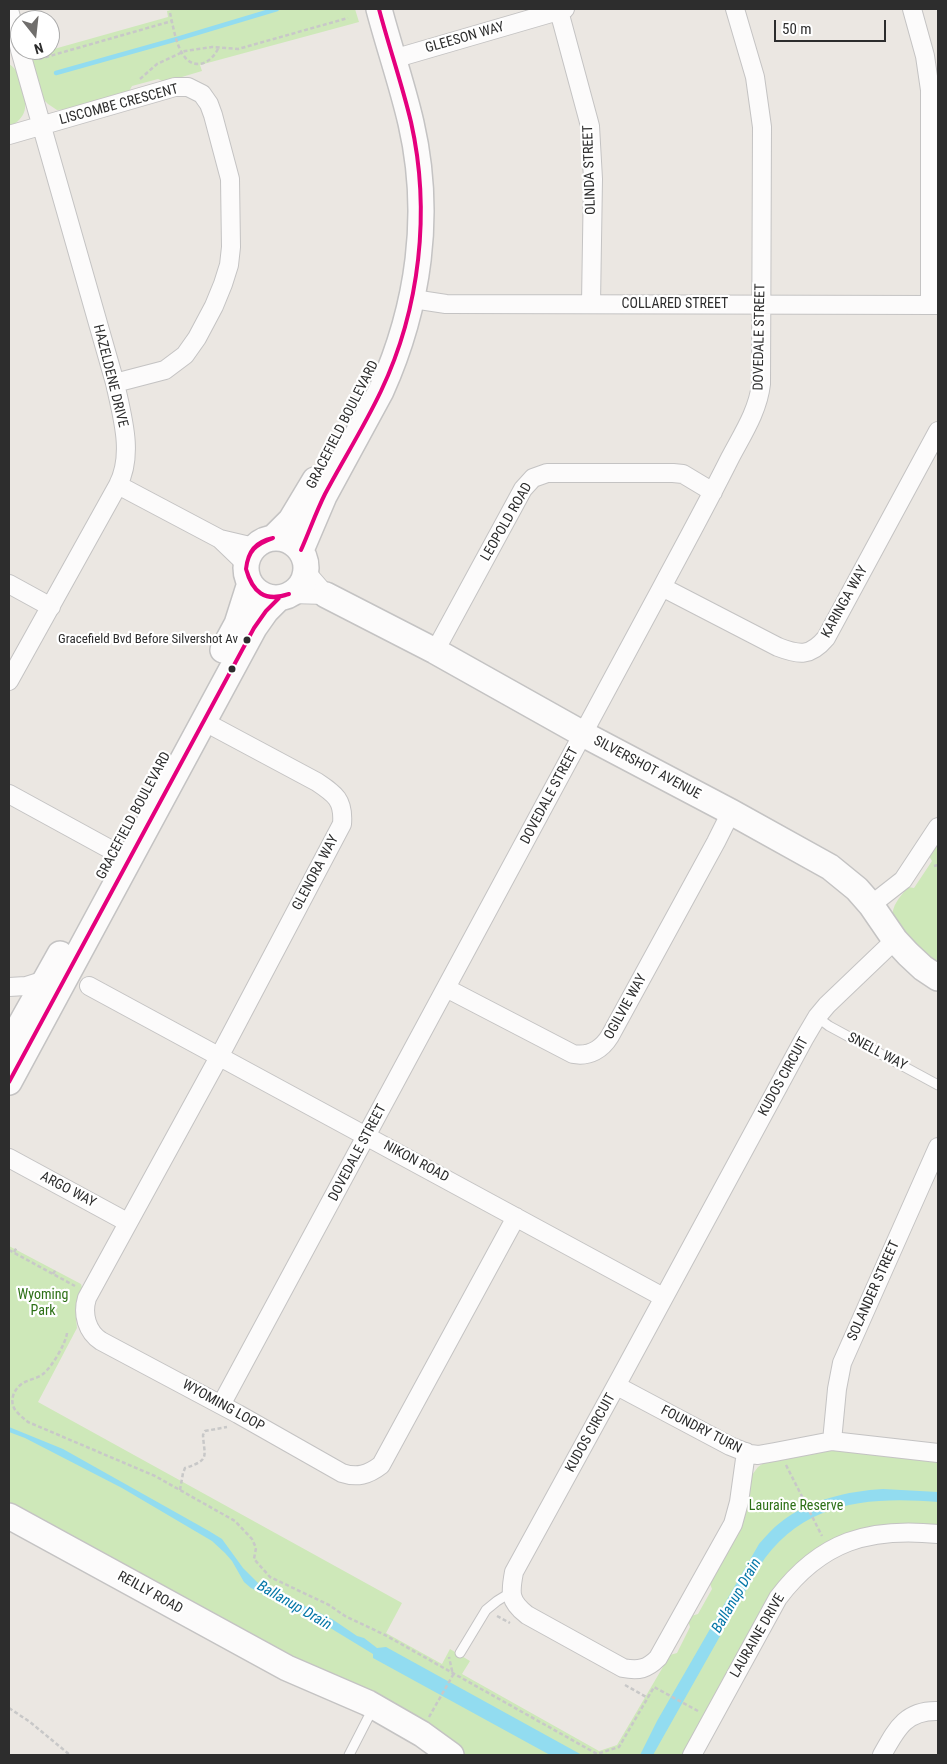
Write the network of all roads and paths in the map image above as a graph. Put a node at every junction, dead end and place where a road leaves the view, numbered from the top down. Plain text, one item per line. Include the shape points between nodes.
1 (379, 9) edge
2 (735, 9) edge
3 (912, 9) edge
4 (562, 10) edge
5 (170, 13) dead end
6 (355, 14) edge
7 (172, 21) junction
8 (219, 47) junction
9 (181, 51) junction
10 (60, 54) edge
11 (392, 58) junction
12 (21, 60) edge
13 (136, 83) dead end
14 (934, 112) edge
15 (41, 125) junction
16 (9, 135) edge
17 (412, 299) junction
18 (591, 303) junction
19 (761, 304) junction
20 (934, 305) edge
21 (115, 383) junction
22 (938, 431) edge
23 (118, 485) junction
24 (714, 492) junction
25 (256, 558) junction
26 (304, 561) junction
27 (9, 584) edge
28 (662, 587) junction
29 (326, 595) junction
30 (285, 596) junction
31 (51, 607) junction
32 (435, 651) junction
33 (9, 681) edge
34 (203, 721) junction
35 (583, 734) junction
36 (9, 794) edge
37 (731, 812) junction
38 (938, 827) edge
39 (115, 852) junction
40 (938, 865) edge
41 (934, 866) dead end
42 (871, 905) junction
43 (895, 940) junction
44 (75, 959) junction
45 (938, 978) edge
46 (89, 986) junction
47 (9, 987) edge
48 (51, 988) junction
49 (446, 988) junction
50 (817, 1017) junction
51 (22, 1021) junction
52 (9, 1046) edge
53 (219, 1057) junction
54 (9, 1082) edge
55 (938, 1085) edge
56 (367, 1136) junction
57 (938, 1147) edge
58 (9, 1158) edge
59 (516, 1217) junction
60 (128, 1222) junction
61 (16, 1248) dead end
62 (9, 1250) edge
63 (14, 1252) junction
64 (56, 1269) dead end
65 (53, 1274) junction
66 (76, 1287) dead end
67 (663, 1297) junction
68 (67, 1333) dead end
69 (617, 1386) junction
70 (221, 1405) junction
71 (230, 1427) dead end
72 (832, 1441) junction
73 (746, 1452) junction
74 (938, 1453) edge
75 (788, 1472) dead end
76 (180, 1490) junction
77 (9, 1516) edge
78 (938, 1534) edge
79 (823, 1537) dead end
80 (510, 1593) junction
81 (460, 1653) dead end
82 (450, 1665) dead end
83 (292, 1670) junction
84 (453, 1674) junction
85 (9, 1708) edge
86 (694, 1709) dead end
87 (938, 1711) edge
88 (368, 1718) junction
89 (428, 1718) dead end
90 (70, 1755) edge
91 (349, 1755) edge
92 (432, 1755) edge
93 (451, 1755) edge
94 (692, 1755) edge
95 (882, 1755) edge

1 - 11 street, GRACEFIELD BOULEVARD
2 - 19 street, DOVEDALE STREET via 755,77 762,127
3 - 14 street
4 - 11 street, GLEESON WAY
4 - 18 street, OLINDA STREET via 590,126 593,179
5 - 7 path
6 - 8 path via 238,50
6 - 25 street, GRACEFIELD BOULEVARD via 392,110 402,160 405,229 400,280 390,323 368,381 305,498
7 - 9 path
7 - 10 path
8 - 9 path
8 - 9 path via 210,59 198,64 188,62
9 - 13 path via 157,64
11 - 17 street, GRACEFIELD BOULEVARD via 411,123 421,206
12 - 15 street, HAZELDENE DRIVE
14 - 20 street
15 - 16 street, LISCOMBE CRESCENT
15 - 21 street, HAZELDENE DRIVE
15 - 21 street, LISCOMBE CRESCENT via 181,87 202,94 216,123 230,179 230,256 224,284 198,338 185,355 165,370
17 - 18 street, COLLARED STREET via 446,304
17 - 26 street, GRACEFIELD BOULEVARD via 402,340 389,373 315,513
18 - 19 street, COLLARED STREET
19 - 20 street, COLLARED STREET
19 - 24 street, DOVEDALE STREET via 760,394
21 - 23 street, HAZELDENE DRIVE via 126,451 124,475
22 - 28 street, KARINGA WAY via 826,638 815,649 798,653 778,647
23 - 25 street
23 - 31 street, HAZELDENE DRIVE
24 - 28 street, DOVEDALE STREET
24 - 32 street, LEOPOLD ROAD via 683,474 673,473 557,472 537,475 523,489
25 - 26 street via 290,540
25 - 30 street via 262,595
25 - 39 street, GRACEFIELD BOULEVARD via 237,624
26 - 29 street, SILVERSHOT AVENUE
26 - 30 street via 304,581
27 - 31 street
28 - 35 street, DOVEDALE STREET
29 - 30 street, SILVERSHOT AVENUE
29 - 32 street, SILVERSHOT AVENUE
30 - 34 street, GRACEFIELD BOULEVARD via 266,612 254,628
31 - 33 street, HAZELDENE DRIVE
32 - 35 street, SILVERSHOT AVENUE
34 - 44 street, GRACEFIELD BOULEVARD
34 - 53 street, GLENORA WAY via 317,782 338,798 342,811 341,827
35 - 37 street, SILVERSHOT AVENUE
35 - 49 street, DOVEDALE STREET
36 - 39 street
37 - 42 street, SILVERSHOT AVENUE via 830,867
37 - 49 street, OGILVIE WAY via 602,1047 589,1053 573,1054
38 - 42 street via 903,880
39 - 48 street, GRACEFIELD BOULEVARD
40 - 41 path
42 - 43 street, SILVERSHOT AVENUE
43 - 45 street, SILVERSHOT AVENUE
43 - 50 street, KUDOS CIRCUIT
44 - 46 street
44 - 48 street, GRACEFIELD BOULEVARD
46 - 48 street
46 - 53 street, NIKON ROAD
47 - 48 street
47 - 51 street via 18,1003
48 - 51 street, GRACEFIELD BOULEVARD
48 - 54 street, GRACEFIELD BOULEVARD
49 - 56 street, DOVEDALE STREET
50 - 55 lane, SNELL WAY
50 - 67 street, KUDOS CIRCUIT
51 - 52 street, GRACEFIELD BOULEVARD
53 - 56 street, NIKON ROAD
53 - 60 street, WYOMING LOOP
56 - 59 street, NIKON ROAD
56 - 70 street, DOVEDALE STREET
57 - 72 street, SOLANDER STREET via 842,1363
58 - 60 street, ARGO WAY
59 - 67 street, NIKON ROAD
59 - 70 street, WYOMING LOOP via 381,1465 371,1473 352,1476 342,1473
60 - 70 street, WYOMING LOOP via 87,1298 88,1327 101,1341
61 - 63 path
62 - 63 path
63 - 65 path
64 - 65 path
65 - 66 path
67 - 69 street, KUDOS CIRCUIT
68 - 76 path via 47,1370 16,1390 13,1399 15,1410 28,1422 155,1476
69 - 73 street, FOUNDRY TURN
69 - 80 street, KUDOS CIRCUIT via 514,1572
71 - 76 path via 205,1431 206,1450 202,1461 185,1468
72 - 73 street, FOUNDRY TURN via 758,1455
72 - 74 street, FOUNDRY TURN
73 - 80 street via 739,1502 732,1524 658,1658 651,1665 638,1670 623,1668 527,1615 518,1608
75 - 79 path
76 - 84 path via 235,1521 252,1539 256,1548 254,1559 270,1577 329,1605
77 - 83 street, REILLY ROAD
78 - 94 street, LAURAINE DRIVE via 904,1531 860,1538 824,1554 796,1576 778,1598
80 - 81 lane via 486,1610
82 - 84 path
83 - 88 street, REILLY ROAD via 314,1687
83 - 93 street, REILLY ROAD via 368,1703
84 - 86 path via 597,1754 619,1747 654,1687
84 - 89 path
85 - 90 path
87 - 95 street via 910,1717 897,1728
88 - 91 lane
88 - 92 street, REILLY ROAD via 403,1743

